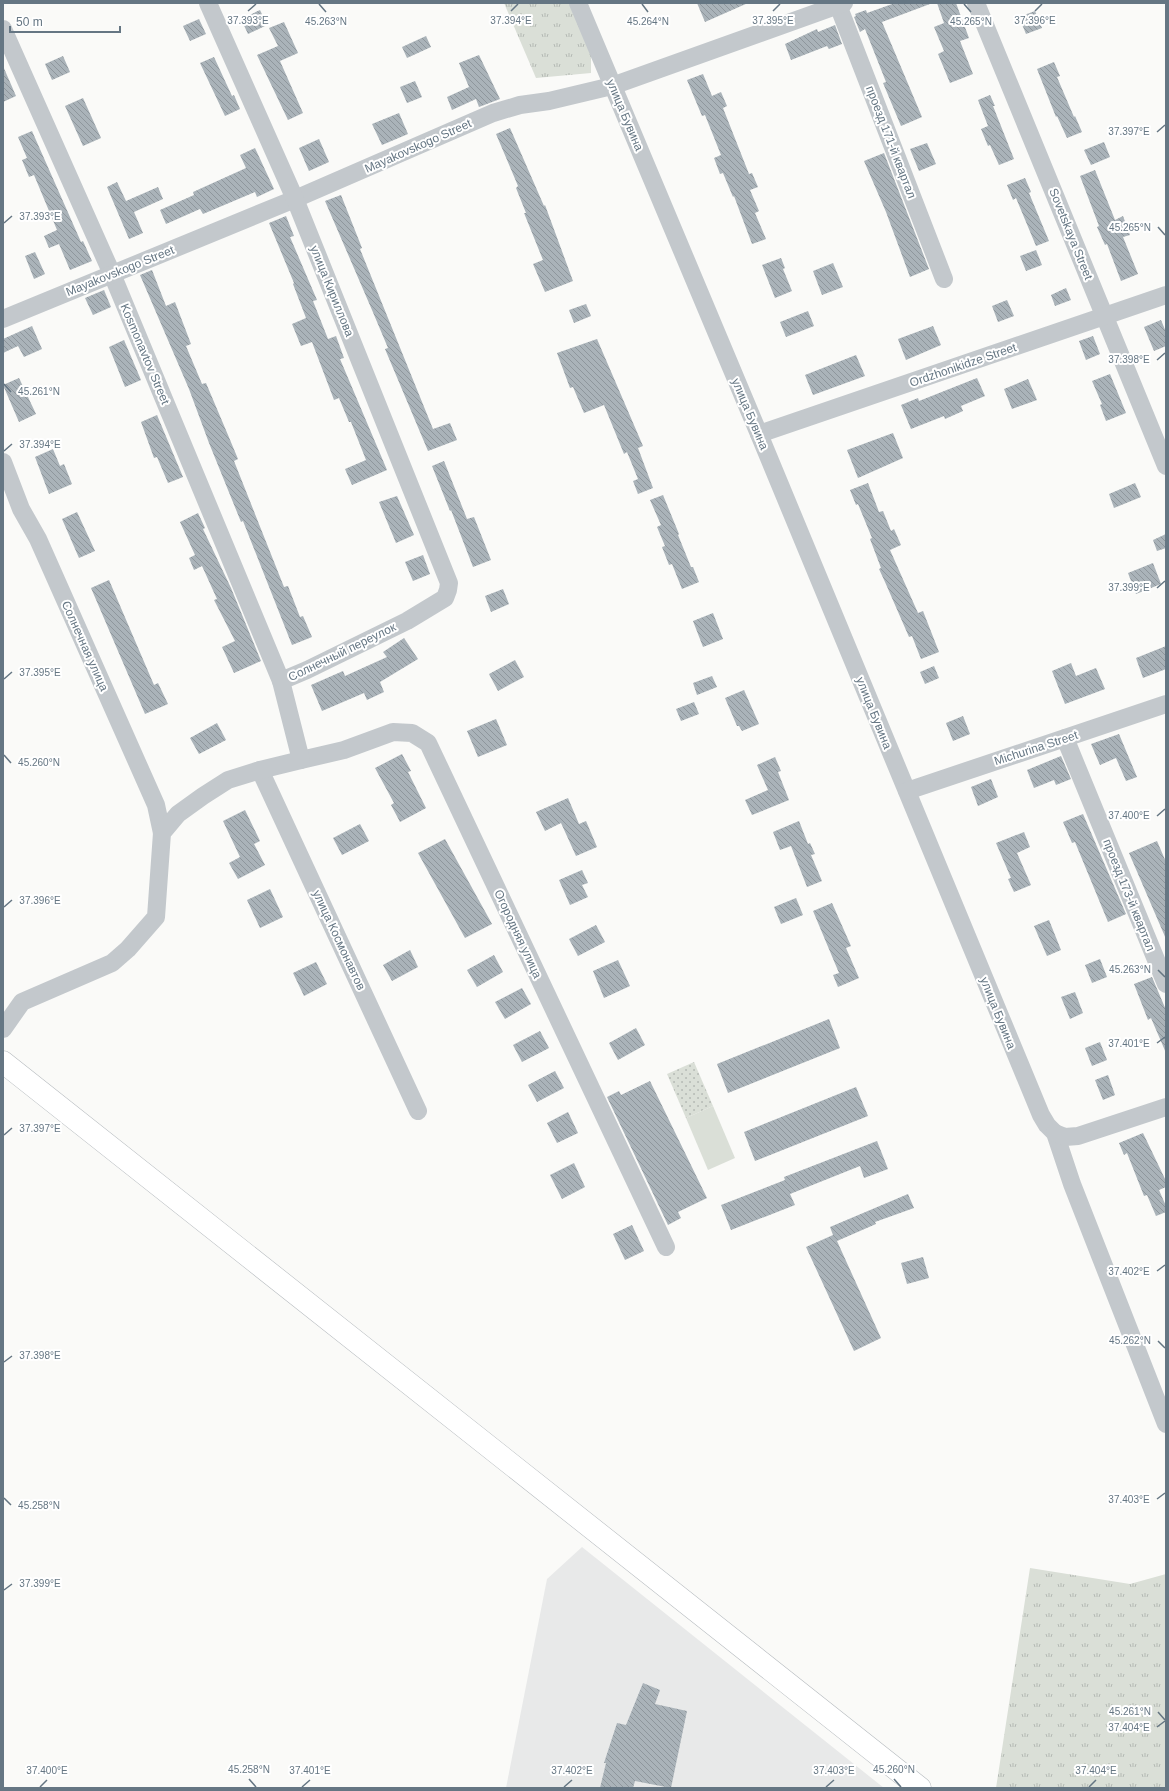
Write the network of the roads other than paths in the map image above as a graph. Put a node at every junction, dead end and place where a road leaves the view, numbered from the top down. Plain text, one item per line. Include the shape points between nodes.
1 (208, 3) edge
2 (578, 3) edge
3 (976, 3) edge
4 (841, 4) edge
5 (3, 29) edge
6 (612, 86) junction
7 (295, 199) junction
8 (112, 274) junction
9 (944, 279) dead end
10 (1166, 295) edge
11 (1105, 317) junction
12 (3, 319) edge
13 (759, 434) junction
14 (3, 462) edge
15 (1166, 466) edge
16 (449, 583) joint
17 (281, 681) junction
18 (1166, 704) edge
19 (1065, 738) junction
20 (301, 760) junction
21 (260, 770) junction
22 (906, 791) junction
23 (162, 833) junction
24 (1166, 984) edge
25 (3, 1029) edge
26 (3, 1062) edge
27 (1166, 1107) edge
28 (418, 1111) dead end
29 (1055, 1133) junction
30 (666, 1247) dead end
31 (1166, 1424) edge
32 (920, 1788) edge

1 - 7 street, улица Кириллова
2 - 6 street, улица Бувина
3 - 11 street, Sovetskaya Street
4 - 6 street, Mayakovskogo Street
4 - 9 street, проезд 171-й квартал
5 - 8 street, Kosmonavtov Street
6 - 7 street, Mayakovskogo Street via 492,113
6 - 13 street, улица Бувина
7 - 8 street, Mayakovskogo Street
7 - 16 street, улица Кириллова
8 - 12 street, Mayakovskogo Street
8 - 17 street, Kosmonavtov Street
10 - 11 street, Ordzhonikidze Street
11 - 13 street, Ordzhonikidze Street
11 - 15 street, Sovetskaya Street
13 - 22 street, улица Бувина
14 - 23 street, Солнечная улица via 21,509 38,539 156,805
16 - 17 street, Солнечный переулок via 444,598 407,621
17 - 20 street, Солнечный переулок
18 - 19 street, Michurina Street
19 - 22 street, Michurina Street
19 - 24 street, проезд 173-й квартал
20 - 21 street
20 - 30 street, Огородняя улица via 344,750 393,732 412,733 428,743
21 - 23 street via 228,780 203,796 178,814
21 - 28 street, улица Космонавтов
22 - 29 street, улица Бувина via 1041,1115 1046,1125
23 - 25 street via 156,917 112,963 22,1002
26 - 32 main road
27 - 29 street via 1078,1136 1065,1137
29 - 31 street, улица Бувина via 1072,1184

